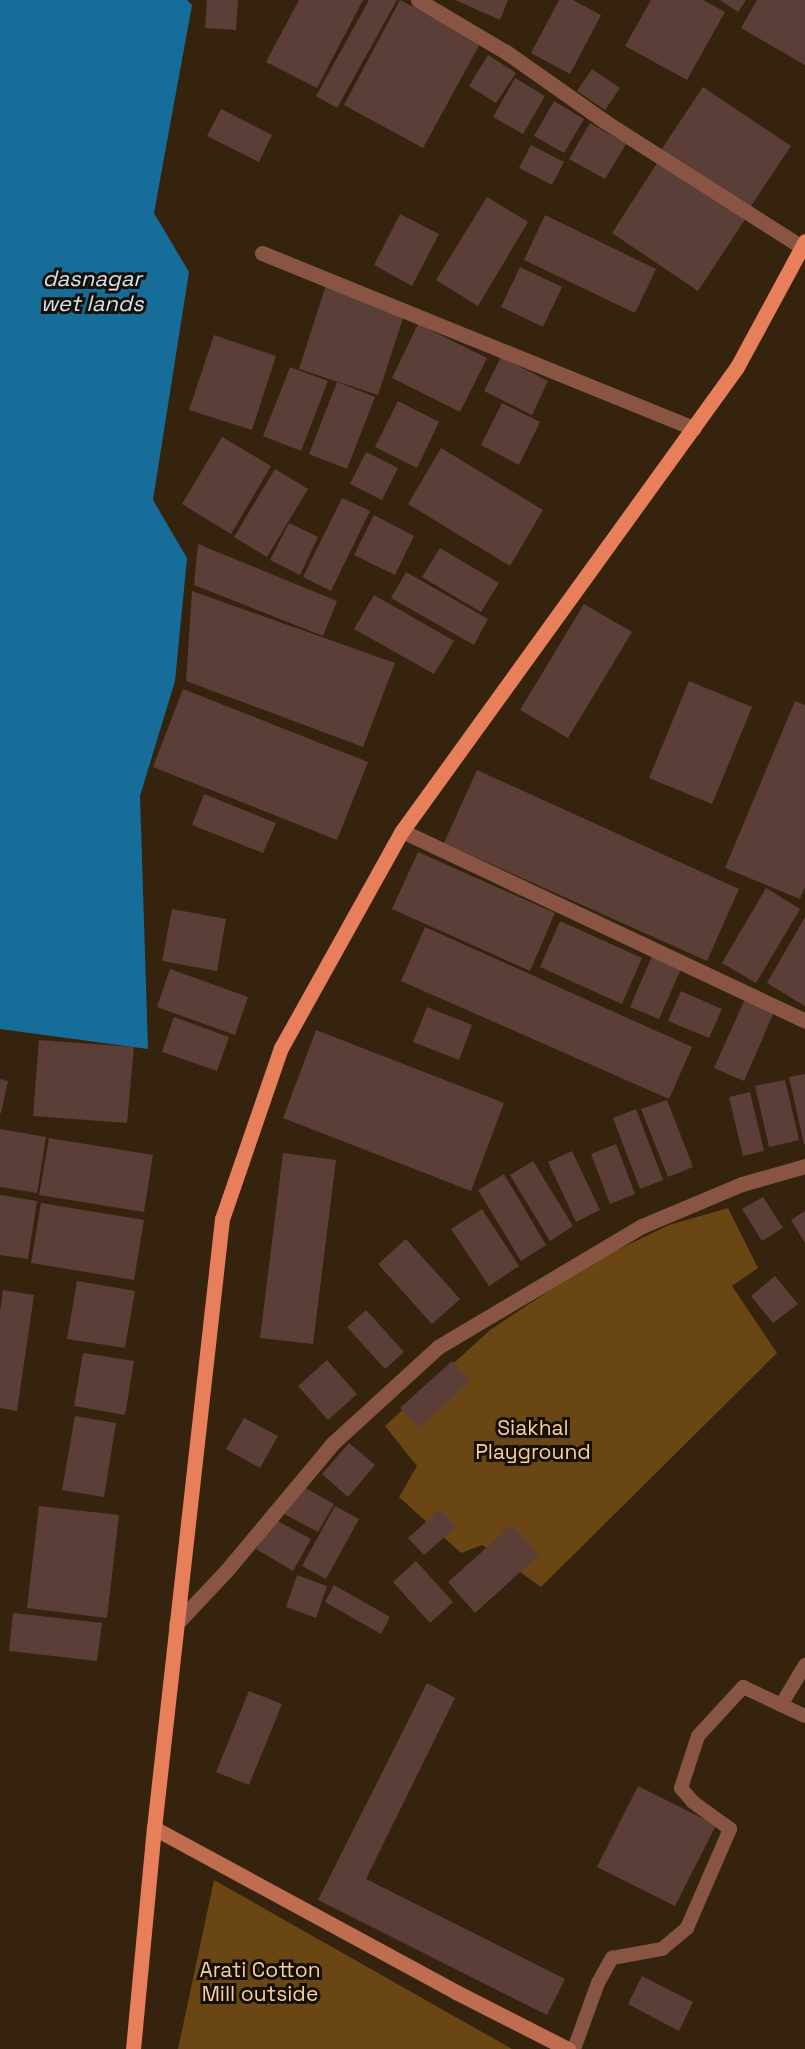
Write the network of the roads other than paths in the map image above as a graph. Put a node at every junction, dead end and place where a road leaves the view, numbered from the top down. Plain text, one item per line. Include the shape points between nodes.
1 (418, 0) edge
2 (803, 244) edge
3 (262, 253) dead end
4 (694, 428) junction
5 (402, 831) junction
6 (805, 1021) edge
7 (805, 1166) edge
8 (176, 1624) junction
9 (805, 1665) edge
10 (781, 1705) junction
11 (805, 1716) edge
12 (154, 1828) junction
13 (133, 2049) edge
14 (568, 2049) edge
15 (574, 2049) edge

1 - 2 street via 506,52 604,121
2 - 4 main road via 737,368
3 - 4 street
4 - 5 main road
5 - 6 street
5 - 8 main road via 281,1048 222,1219
7 - 8 street via 742,1184 642,1226 438,1347 333,1443 226,1571
8 - 12 main road
9 - 10 lane
10 - 11 lane
10 - 15 lane via 743,1687 698,1736 681,1788 693,1802 730,1829 687,1928 662,1949 612,1958 598,1983
12 - 13 main road
12 - 14 street

